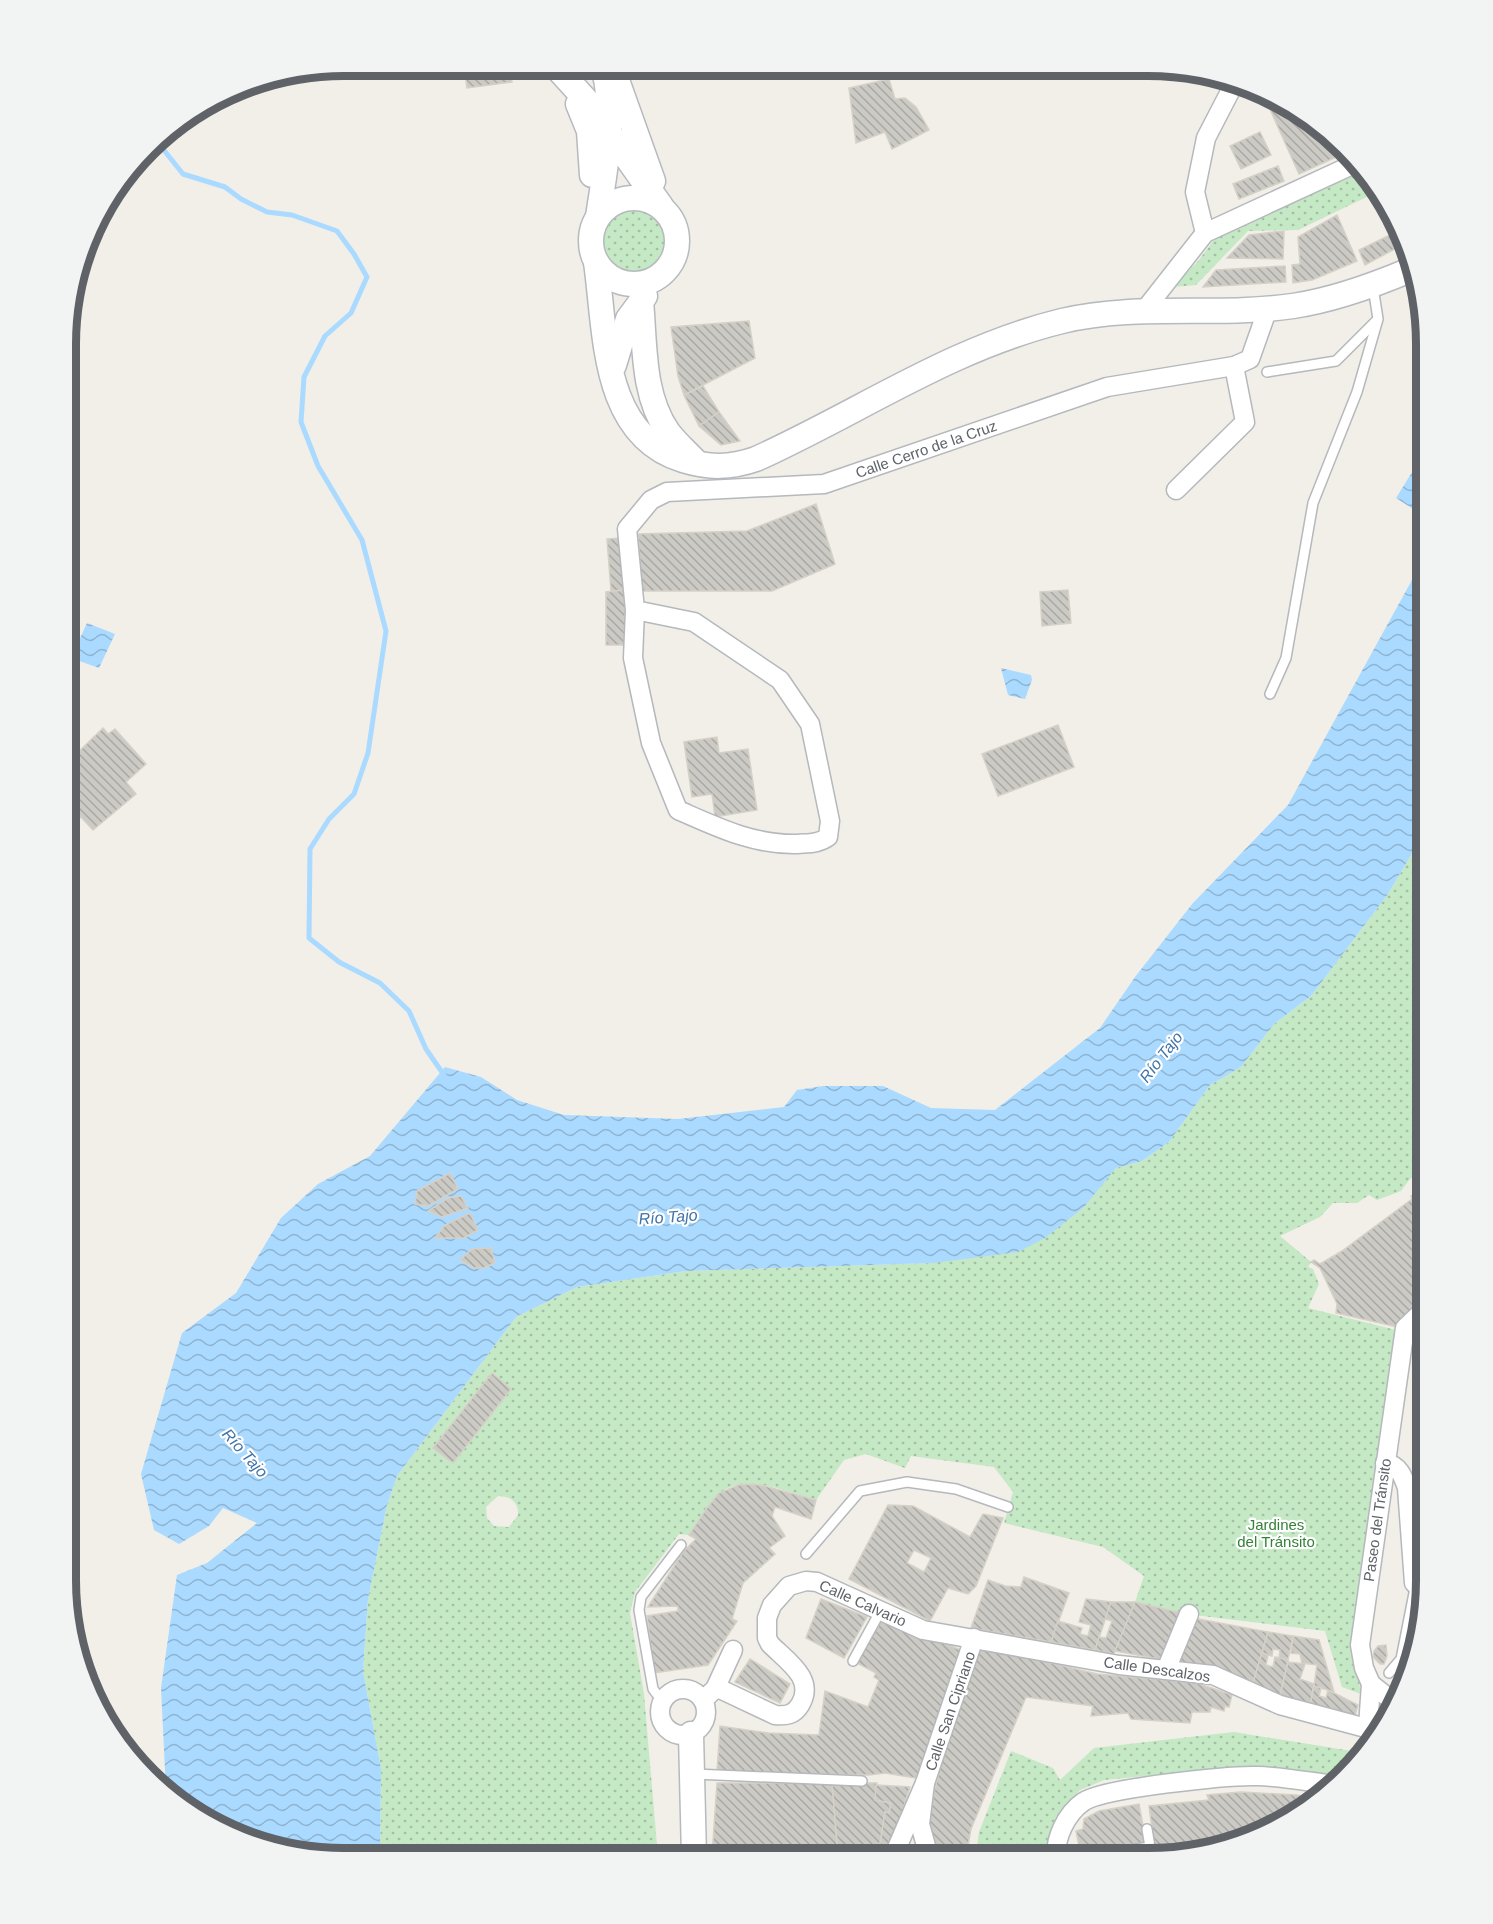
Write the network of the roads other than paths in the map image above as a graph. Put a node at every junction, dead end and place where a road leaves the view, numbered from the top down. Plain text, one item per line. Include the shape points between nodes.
1 (562, 76) edge
2 (564, 76) edge
3 (606, 76) edge
4 (615, 76) edge
5 (1231, 90) edge
6 (609, 132) junction
7 (1349, 167) edge
8 (661, 206) junction
9 (598, 217) junction
10 (1205, 233) junction
11 (596, 262) junction
12 (1406, 272) edge
13 (654, 280) junction
14 (1372, 285) junction
15 (641, 301) junction
16 (1268, 308) junction
17 (1143, 312) junction
18 (1378, 319) junction
19 (1234, 366) junction
20 (1267, 372) dead end
21 (611, 373) junction
22 (767, 454) junction
23 (699, 465) junction
24 (775, 486) junction
25 (1176, 490) dead end
26 (635, 610) junction
27 (1270, 694) dead end
28 (1417, 1315) edge
29 (1385, 1463) junction
30 (1008, 1508) dead end
31 (681, 1545) dead end
32 (806, 1554) dead end
33 (1417, 1585) edge
34 (1416, 1592) edge
35 (881, 1610) junction
36 (1189, 1614) dead end
37 (974, 1638) junction
38 (734, 1650) dead end
39 (852, 1661) dead end
40 (1166, 1670) junction
41 (1389, 1673) dead end
42 (1371, 1684) junction
43 (709, 1694) junction
44 (1389, 1698) edge
45 (662, 1701) junction
46 (1374, 1723) edge
47 (1371, 1728) edge
48 (691, 1734) junction
49 (694, 1774) junction
50 (862, 1781) dead end
51 (925, 1784) junction
52 (1322, 1784) edge
53 (1147, 1830) dead end
54 (694, 1848) edge
55 (897, 1848) edge
56 (927, 1848) edge
57 (1058, 1848) edge
58 (1143, 1848) edge

1 - 9 main road via 589,131 591,205
2 - 6 main road
3 - 6 main road
4 - 8 main road
5 - 10 street via 1206,138 1195,192
6 - 8 main road
6 - 9 main road
7 - 10 street
8 - 9 main road via 648,199 627,198 607,207
8 - 13 main road via 675,225 677,250 664,272
9 - 11 main road via 591,240
10 - 17 street
11 - 13 main road via 615,280 628,284
11 - 21 main road
12 - 14 main road
13 - 15 main road
14 - 16 main road via 1319,301
14 - 18 lane
15 - 21 main road via 628,319
15 - 23 main road via 648,384 658,414 669,433
16 - 17 main road
16 - 19 street via 1250,359
17 - 22 main road via 1062,321 987,344
18 - 20 lane via 1336,361
18 - 27 lane via 1357,392 1313,503 1286,658
19 - 24 street, Calle Cerro de la Cruz via 1107,387 824,484
19 - 25 street via 1245,422
21 - 23 main road via 619,402 638,431 667,455
22 - 23 main road via 734,466
22 - 24 street
24 - 26 street, Calle Cerro de la Cruz via 667,492 651,500 627,529
26 - 26 street via 694,622 780,680 810,724 830,821 828,837 820,843 773,844 735,835 678,810 651,743 633,658
28 - 29 street, Paseo del Tránsito via 1405,1328
29 - 33 street via 1402,1473 1407,1488
29 - 42 street, Paseo del Tránsito via 1360,1646
30 - 32 lane via 956,1489 907,1482 860,1491
31 - 45 lane via 641,1597 639,1610 653,1689
34 - 41 lane via 1401,1659
35 - 37 street, Calle Calvario via 923,1630
35 - 39 lane
35 - 43 street, Calle Calvario via 817,1582 789,1586 772,1605 767,1632 770,1644 804,1679 805,1695 797,1710 785,1716 776,1715 734,1694
36 - 40 street
37 - 40 street, Calle Descalzos
37 - 51 street, Calle San Cipriano
38 - 43 street
40 - 47 street, Calle Descalzos via 1214,1676 1280,1705
42 - 44 street
42 - 46 street, Paseo del Tránsito
43 - 45 street via 679,1689
43 - 48 street via 705,1720
45 - 48 street via 660,1716 668,1730 683,1736
48 - 49 main road
49 - 50 lane
49 - 54 main road
51 - 55 street
51 - 56 street via 920,1824
52 - 57 street via 1257,1776 1141,1787 1099,1796 1083,1802 1070,1814
53 - 58 lane via 1150,1847

